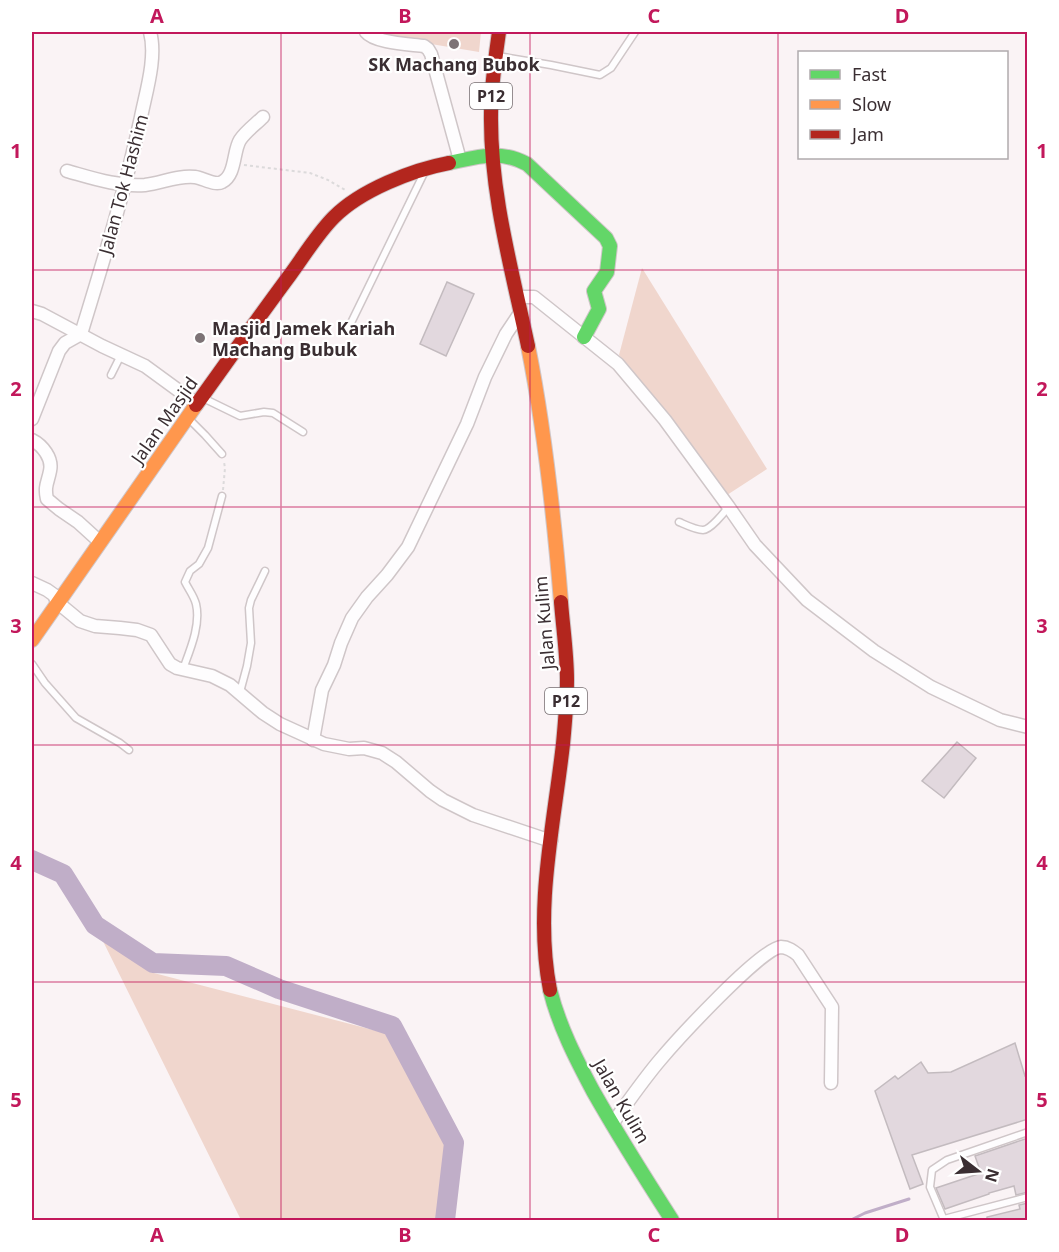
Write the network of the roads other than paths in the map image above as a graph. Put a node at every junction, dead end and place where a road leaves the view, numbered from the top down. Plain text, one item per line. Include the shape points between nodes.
1 (150, 32) edge
2 (366, 32) edge
3 (499, 32) edge
4 (635, 32) edge
5 (495, 56) junction
6 (263, 117) dead end
7 (492, 154) junction
8 (460, 160) junction
9 (427, 167) junction
10 (67, 171) dead end
11 (125, 185) junction
12 (518, 297) junction
13 (32, 311) edge
14 (520, 312) junction
15 (349, 327) dead end
16 (81, 334) junction
17 (585, 337) junction
18 (122, 355) junction
19 (111, 375) dead end
20 (200, 401) junction
21 (188, 417) junction
22 (32, 419) edge
23 (303, 432) dead end
24 (32, 440) edge
25 (222, 454) road end
26 (222, 496) road end
27 (728, 506) junction
28 (679, 522) dead end
29 (100, 542) junction
30 (265, 572) dead end
31 (32, 583) edge
32 (57, 602) junction
33 (32, 640) edge
34 (32, 664) edge
35 (183, 669) junction
36 (240, 692) junction
37 (1028, 727) edge
38 (313, 740) junction
39 (129, 750) dead end
40 (551, 841) junction
41 (831, 1083) dead end
42 (612, 1124) junction
43 (1028, 1132) edge
44 (1028, 1197) edge
45 (944, 1220) edge
46 (672, 1221) edge

1 - 11 street, Jalan Tok Hashim via 149,81
2 - 8 street via 428,49
3 - 5 main road, Jalan Kulim / P12
4 - 5 lane via 611,68 600,75
5 - 7 main road, Jalan Kulim / P12
6 - 11 street via 240,141 223,182 195,177
7 - 8 main road, Jalan Masjid
7 - 12 main road, Jalan Kulim / P12
7 - 17 main road via 527,164 606,238 610,246 607,272 594,291 599,309
8 - 9 main road, Jalan Masjid
9 - 15 lane
9 - 20 main road, Jalan Masjid via 388,182 335,216
10 - 11 street
11 - 16 street, Jalan Tok Hashim
12 - 14 main road, Jalan Kulim / P12
12 - 17 street via 534,297
13 - 16 street
14 - 38 street via 485,377 408,547 352,618 322,690
14 - 40 main road, Jalan Kulim / P12 via 546,451 567,681
16 - 18 street
16 - 22 street via 59,351
17 - 27 street via 618,364
18 - 19 lane
18 - 20 street
20 - 21 main road, Jalan Masjid
20 - 23 lane via 240,416 273,413
21 - 25 lane
21 - 29 main road, Jalan Masjid
24 - 29 street via 44,450 51,464 47,499
26 - 35 lane via 208,548 185,582 198,616
27 - 28 lane via 708,529
27 - 37 street via 755,545 807,600 874,651 931,687 1000,720
29 - 32 main road, Jalan Masjid
30 - 36 lane via 249,608 251,643
31 - 32 street via 54,595
32 - 33 main road, Jalan Masjid
32 - 35 street via 87,624 151,635 170,664
34 - 39 lane via 76,718
35 - 36 street via 212,676
36 - 38 street via 280,724
38 - 40 street via 382,753 443,800 473,815
40 - 42 main road, Jalan Kulim / P12 via 544,906 547,974 562,1030
41 - 42 street via 832,1007 798,955 781,947 743,972 660,1060
42 - 46 main road, Jalan Kulim / P12
43 - 45 lane via 947,1160 932,1170 930,1187
44 - 45 lane

